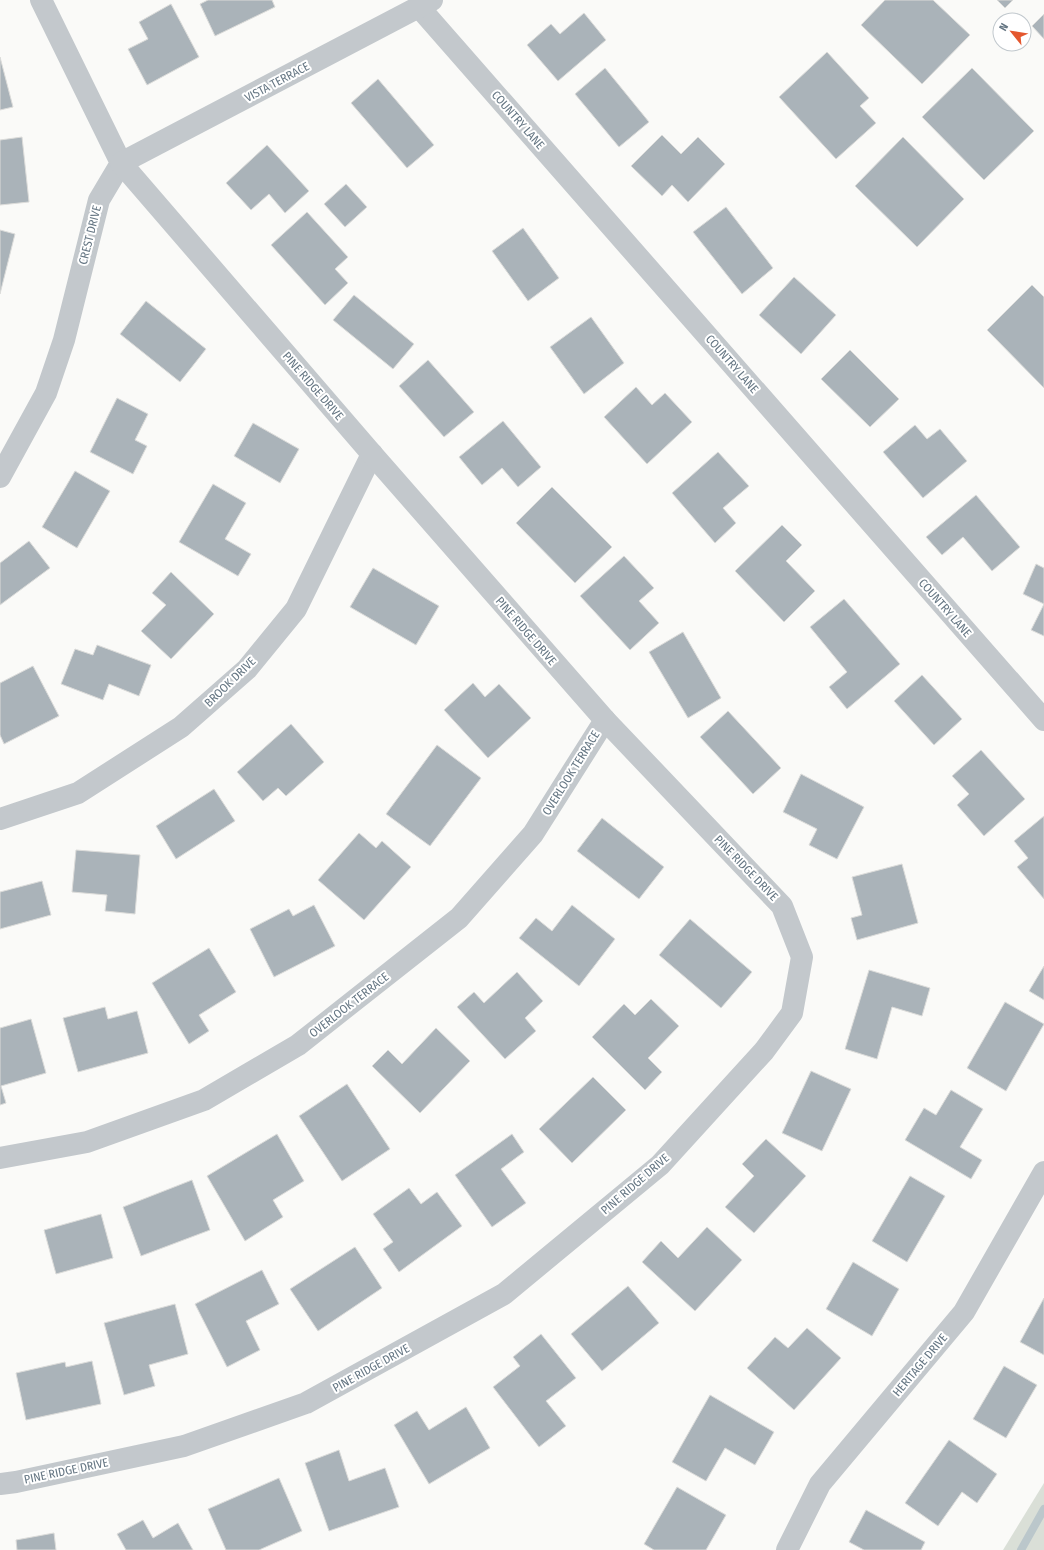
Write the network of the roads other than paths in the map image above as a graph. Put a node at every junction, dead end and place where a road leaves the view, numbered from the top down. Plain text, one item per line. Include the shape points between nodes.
1 (41, 0) edge
2 (426, 4) edge
3 (121, 163) junction
4 (372, 454) junction
5 (0, 477) edge
6 (605, 720) junction
7 (1044, 720) edge
8 (0, 819) edge
9 (0, 1158) edge
10 (1044, 1172) edge
11 (0, 1484) edge
12 (787, 1550) edge

1 - 3 street
2 - 3 street, VISTA TERRACE
2 - 7 street, COUNTRY LANE
3 - 4 street, PINE RIDGE DRIVE
3 - 5 street, CREST DRIVE via 99,200 64,340 46,393
4 - 6 street, PINE RIDGE DRIVE
4 - 8 street, BROOK DRIVE via 296,609 247,669 181,727 78,793
6 - 9 street, OVERLOOK TERRACE via 533,834 459,918 298,1046 204,1100 87,1142
6 - 11 street, PINE RIDGE DRIVE via 782,906 802,957 792,1013 764,1051 660,1164 504,1294 306,1403 184,1446
10 - 12 street, HERITAGE DRIVE via 964,1312 820,1484

